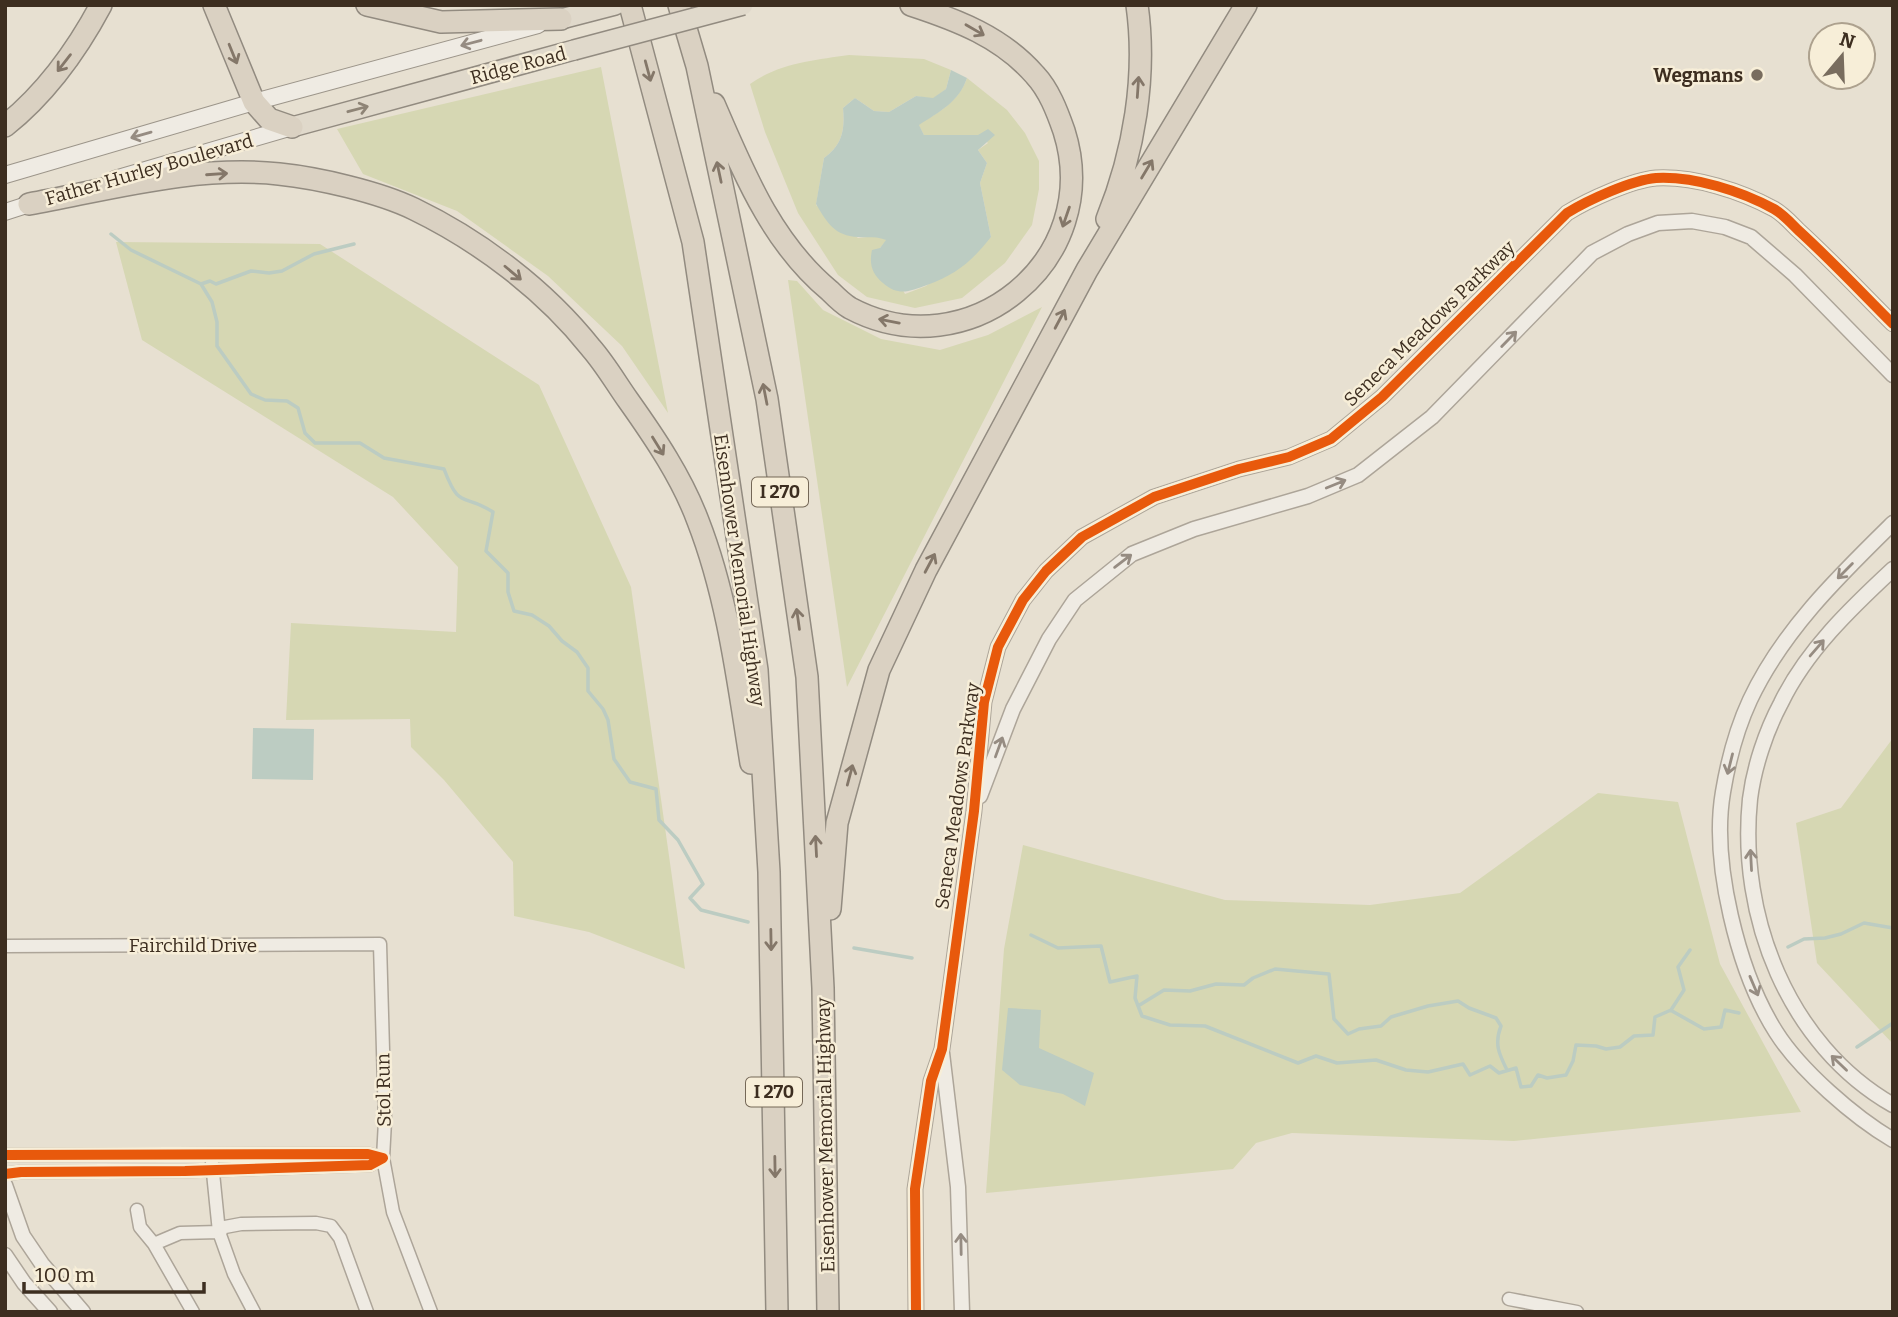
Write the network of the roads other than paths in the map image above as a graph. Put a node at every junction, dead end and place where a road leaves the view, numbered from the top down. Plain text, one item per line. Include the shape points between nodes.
1 (101, 5) edge
2 (214, 5) edge
3 (366, 5) edge
4 (615, 5) edge
5 (630, 5) edge
6 (679, 5) edge
7 (743, 5) edge
8 (911, 5) edge
9 (1137, 5) edge
10 (1246, 5) edge
11 (561, 19) junction
12 (697, 66) junction
13 (254, 102) junction
14 (5, 126) edge
15 (292, 127) junction
16 (5, 175) edge
17 (29, 204) junction
18 (5, 212) edge
19 (1087, 270) junction
20 (1893, 324) edge
21 (1893, 375) edge
22 (1893, 523) edge
23 (1893, 569) edge
24 (974, 811) junction
25 (769, 872) junction
26 (380, 944) joint
27 (5, 946) edge
28 (823, 988) junction
29 (942, 1049) junction
30 (1893, 1105) edge
31 (1893, 1140) edge
32 (5, 1155) edge
33 (211, 1156) junction
34 (383, 1158) junction
35 (214, 1170) junction
36 (5, 1174) edge
37 (5, 1185) edge
38 (137, 1210) dead end
39 (219, 1231) junction
40 (154, 1244) junction
41 (5, 1255) edge
42 (1509, 1299) dead end
43 (366, 1311) edge
44 (50, 1312) edge
45 (83, 1312) edge
46 (193, 1312) edge
47 (254, 1312) edge
48 (431, 1312) edge
49 (777, 1312) edge
50 (828, 1312) edge
51 (916, 1312) edge
52 (962, 1312) edge
53 (1577, 1312) edge

1 -> 14 highway via 72,53
2 -> 13 highway
3 - 11 highway via 442,22
4 - 11 highway, Ridge Road
5 -> 25 highway, Eisenhower Memorial Highway / I 270 via 693,242 757,670
6 - 12 highway, Eisenhower Memorial Highway / I 270
15 -> 7 highway, Ridge Road, bridge
8 -> 12 highway via 960,21 1002,45 1035,75 1057,110 1071,152 1071,201 1057,243 1041,269 989,309 957,321 936,326 880,319 849,307 810,275 780,238 748,181
19 -> 9 highway via 1136,121 1142,38
19 -> 10 highway
11 -> 13 main road, Ridge Road
28 -> 12 highway, Eisenhower Memorial Highway / I 270 via 807,677 766,399
13 - 15 highway via 269,119
13 -> 16 main road, Father Hurley Boulevard
15 - 17 main road, Father Hurley Boulevard
17 - 18 main road, Father Hurley Boulevard
17 -> 25 highway via 192,175 280,174 366,191 413,208 467,239 547,301 591,347 639,416 698,520 722,600
28 -> 19 highway via 837,823 879,670 926,570
20 - 24 street, Seneca Meadows Parkway via 1776,210 1735,192 1654,178 1586,201 1567,213 1374,405 1331,439 1289,457 1154,496 1083,537 1046,571 1023,600 998,647 984,702
24 -> 21 street, Seneca Meadows Parkway via 1013,709 1049,639 1076,600 1132,554 1358,475 1432,417 1592,253 1628,234 1658,223 1692,220 1751,237
22 -> 31 street via 1826,590 1779,649 1750,701 1722,793 1720,835 1735,934 1752,985 1776,1032 1849,1109
30 -> 23 street via 1835,1060 1808,1030 1783,988 1762,930 1749,836 1759,761 1781,702 1807,660
24 - 29 street, Seneca Meadows Parkway
25 -> 49 highway, Eisenhower Memorial Highway / I 270
26 - 27 street, Fairchild Drive
26 - 34 street, Stol Run
28 - 50 highway, Eisenhower Memorial Highway / I 270
29 - 51 street, Seneca Meadows Parkway via 931,1081 915,1189
52 -> 29 street, Seneca Meadows Parkway via 958,1187
32 - 33 street
33 - 34 street via 368,1153
33 - 35 street
34 - 35 street via 370,1165
34 - 48 street, Stol Run via 393,1212
35 - 36 street
35 - 39 street
37 - 45 street via 23,1236
38 - 40 street via 139,1227
39 - 40 street via 180,1233
39 - 43 street via 241,1224 331,1226 340,1238
39 - 47 street
40 - 46 street
41 - 44 street
42 - 53 street

